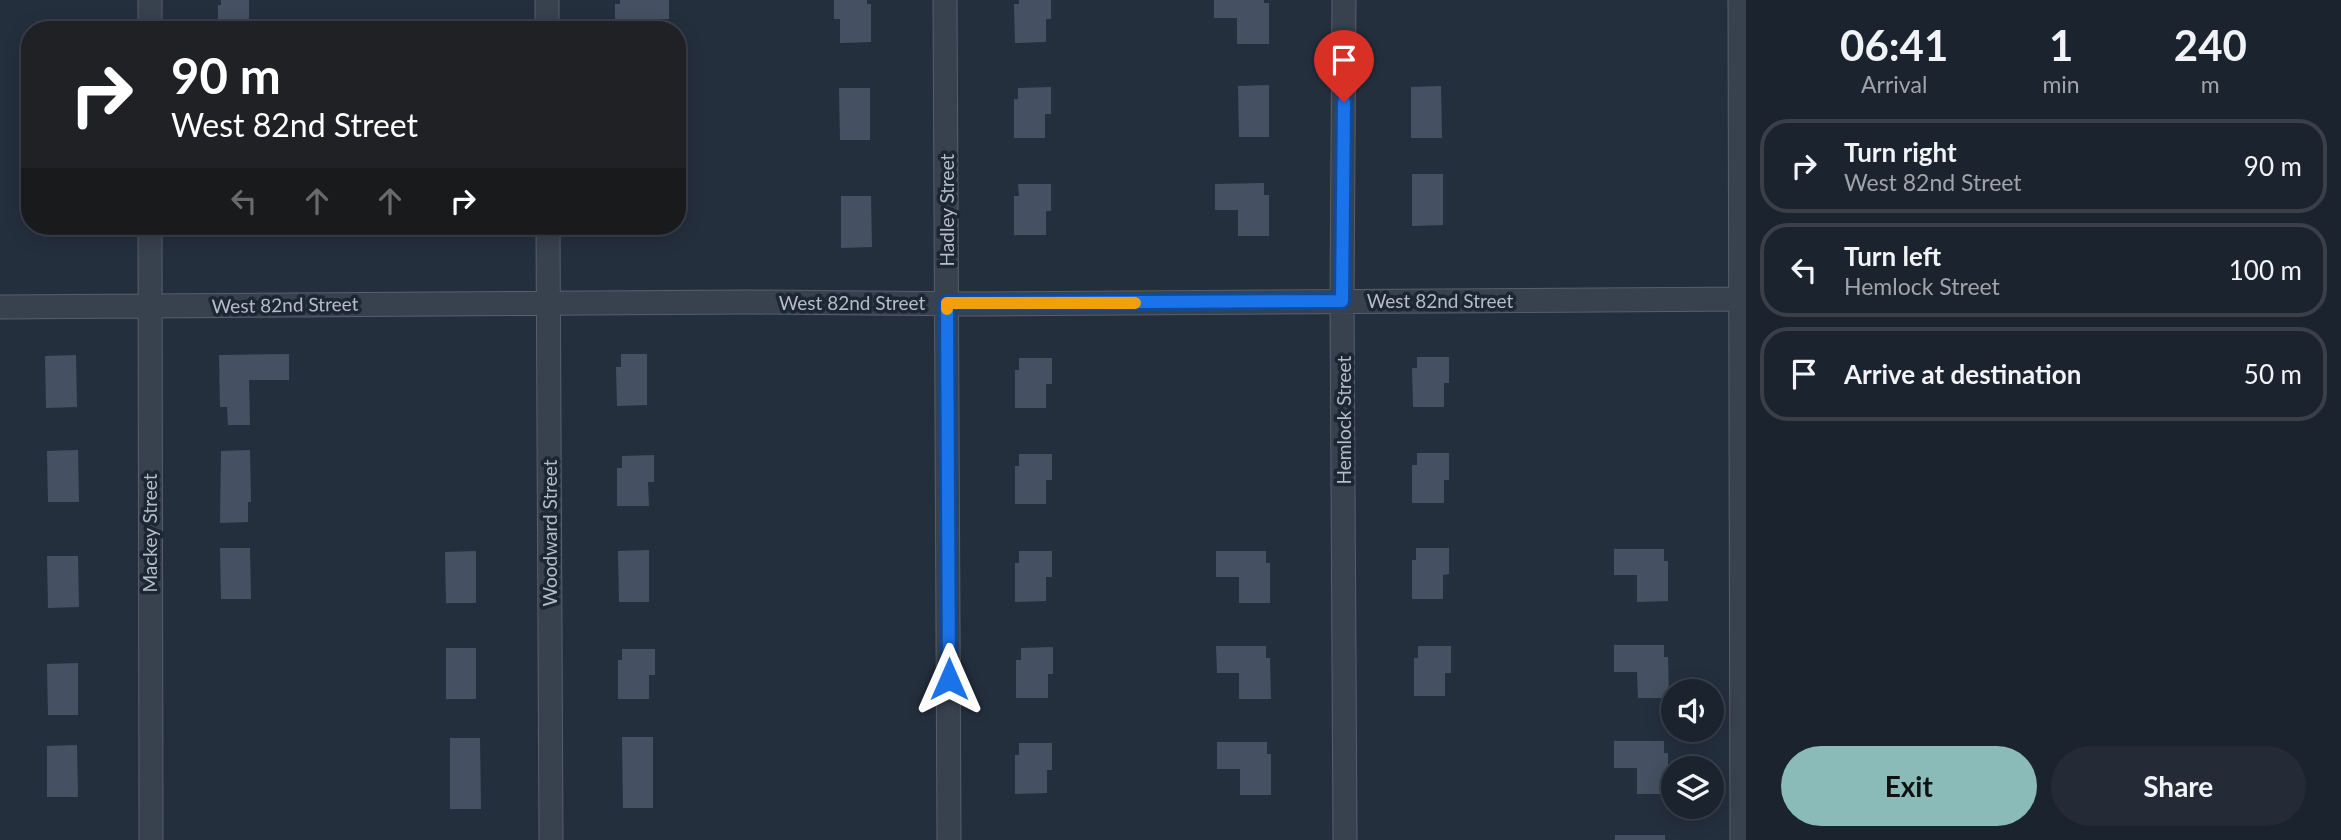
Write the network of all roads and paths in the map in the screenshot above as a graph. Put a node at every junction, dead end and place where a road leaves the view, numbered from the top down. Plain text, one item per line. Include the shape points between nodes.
1 (150, 0) edge
2 (547, 0) edge
3 (945, 0) edge
4 (1344, 0) edge
5 (1740, 0) edge
6 (150, 21) edge
7 (547, 21) edge
8 (149, 235) edge
9 (548, 235) edge
10 (1743, 299) edge
11 (1342, 301) junction
12 (549, 303) junction
13 (947, 303) junction
14 (149, 306) junction
15 (0, 307) edge
16 (151, 840) edge
17 (551, 840) edge
18 (949, 840) edge
19 (1345, 840) edge
20 (1742, 840) edge

1 - 6 street
2 - 7 street
3 - 13 street, Hadley Street
4 - 11 street, Hemlock Street
5 - 10 street
8 - 14 street, Mackey Street
9 - 12 street, Woodward Street
10 - 11 street, West 82nd Street
10 - 20 street
11 - 13 street, West 82nd Street
11 - 19 street, Hemlock Street
12 - 13 street, West 82nd Street
12 - 14 street, West 82nd Street
12 - 17 street, Woodward Street
13 - 18 street, Hadley Street
14 - 15 street, West 82nd Street
14 - 16 street, Mackey Street

